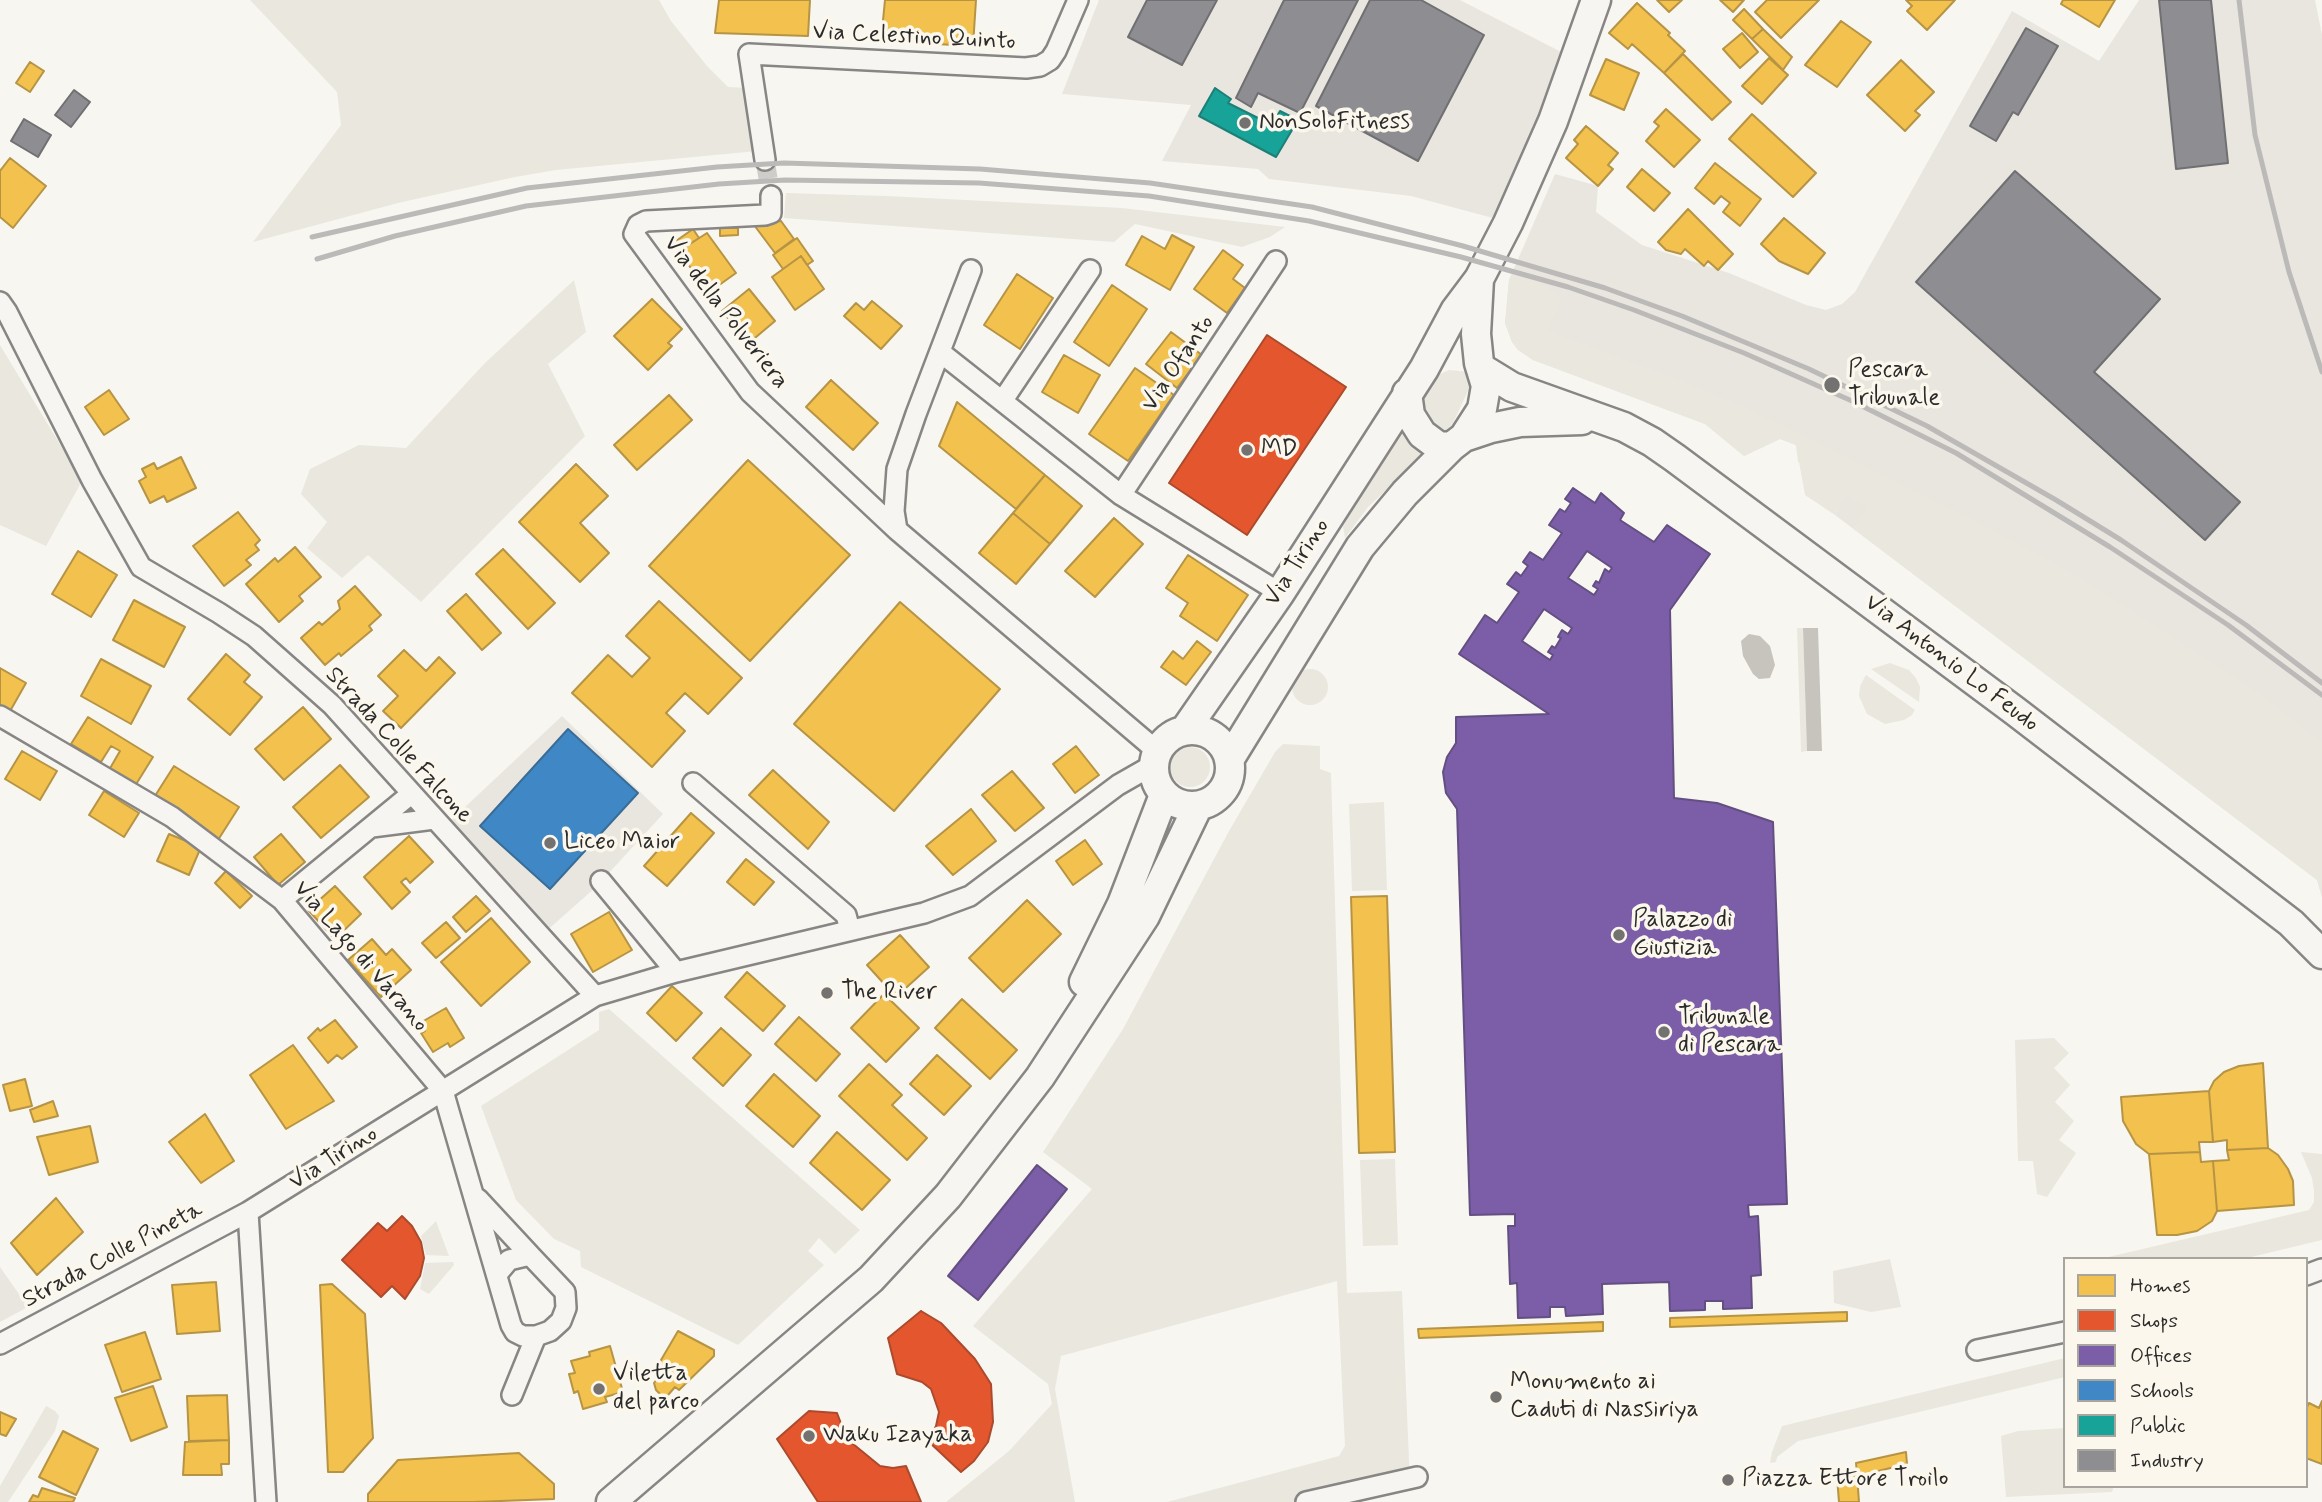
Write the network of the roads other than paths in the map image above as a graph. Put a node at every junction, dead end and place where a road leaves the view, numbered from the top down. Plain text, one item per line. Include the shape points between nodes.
1 (1078, 0) edge
2 (1596, 0) edge
3 (765, 160) tunnel mouth
4 (771, 204) dead end
5 (1276, 261) dead end
6 (971, 270) dead end
7 (1090, 270) dead end
8 (1479, 279) junction
9 (0, 302) edge
10 (940, 352) junction
11 (1480, 365) junction
12 (1423, 369) junction
13 (1407, 393) junction
14 (1003, 400) junction
15 (1602, 421) junction
16 (1458, 442) junction
17 (1121, 495) junction
18 (897, 530) junction
19 (1280, 593) junction
20 (0, 716) edge
21 (1130, 728) junction
22 (1185, 730) junction
23 (1229, 760) junction
24 (1147, 765) junction
25 (693, 783) dead end
26 (411, 794) junction
27 (1164, 795) junction
28 (1198, 806) junction
29 (434, 819) junction
30 (371, 827) junction
31 (601, 881) dead end
32 (282, 900) junction
33 (2291, 923) junction
34 (850, 930) junction
35 (2322, 941) edge
36 (2322, 954) edge
37 (676, 972) junction
38 (594, 996) junction
39 (1040, 1077) junction
40 (443, 1091) junction
41 (472, 1194) junction
42 (248, 1212) junction
43 (530, 1255) junction
44 (498, 1273) junction
45 (2063, 1332) edge
46 (536, 1336) junction
47 (0, 1344) edge
48 (1977, 1350) dead end
49 (512, 1395) dead end
50 (1417, 1477) dead end
51 (266, 1502) edge
52 (611, 1502) edge
53 (1306, 1502) edge

1 - 3 street, Via Celestino Quinto via 1056,51 1040,66 749,54
2 - 8 street via 1545,139
4 - 18 street, Via della Polveriera via 646,221 634,234 750,392
5 - 17 street, Via Ofanto
6 - 10 street
7 - 14 street
8 - 11 street via 1476,334
8 - 12 street
9 - 26 street, Strada Colle Falcone via 141,567 254,636 332,705
10 - 14 street
10 - 18 street via 897,469
11 - 12 street via 1455,356
11 - 15 street, Via Antonio Lo Feudo via 1512,387
11 - 16 street via 1486,386 1482,409
12 - 13 street
13 - 16 street via 1410,415 1422,434 1438,446
13 - 19 street, Via Tirino
14 - 17 street
15 - 16 street, Via Antonio Lo Feudo via 1520,422
15 - 33 street, Via Antonio Lo Feudo via 1639,434 1675,458
16 - 23 street, Via Tirino via 1405,493 1360,547
17 - 19 street
18 - 21 street, Via della Polveriera
19 - 22 street, Via Tirino
20 - 32 street, Via Lago di Varano via 172,817
21 - 24 street, Via della Polveriera
21 - 24 street via 1139,756
22 - 23 street via 1208,733 1218,740
22 - 24 street via 1164,741
23 - 28 street via 1227,784 1210,802
24 - 27 street
24 - 34 street, Via Tirino via 970,896 923,913
25 - 34 street via 846,915
26 - 29 street, Strada Colle Falcone
26 - 30 street
27 - 28 street via 1186,806
27 - 39 street via 1122,904
28 - 39 street via 1145,916
29 - 30 street
29 - 38 street, Strada Colle Falcone
30 - 32 street
31 - 37 street
32 - 40 street, Via Lago di Varano
33 - 35 street, Via Antonio Lo Feudo
33 - 36 street, Via Antonio Lo Feudo
34 - 37 street, Via Tirino
37 - 38 street, Via Tirino
38 - 40 street, Via Tirino
39 - 52 street via 948,1196 871,1279
40 - 41 street, Via Lago di Varano
40 - 42 street, Via Tirino
41 - 43 street, Via Lago di Varano
41 - 44 street, Via Lago di Varano
42 - 47 street, Strada Colle Pineta
42 - 51 street
43 - 44 street via 509,1260
43 - 46 street via 565,1292 561,1321
44 - 46 street via 515,1332
45 - 48 street
46 - 49 street
50 - 53 street

